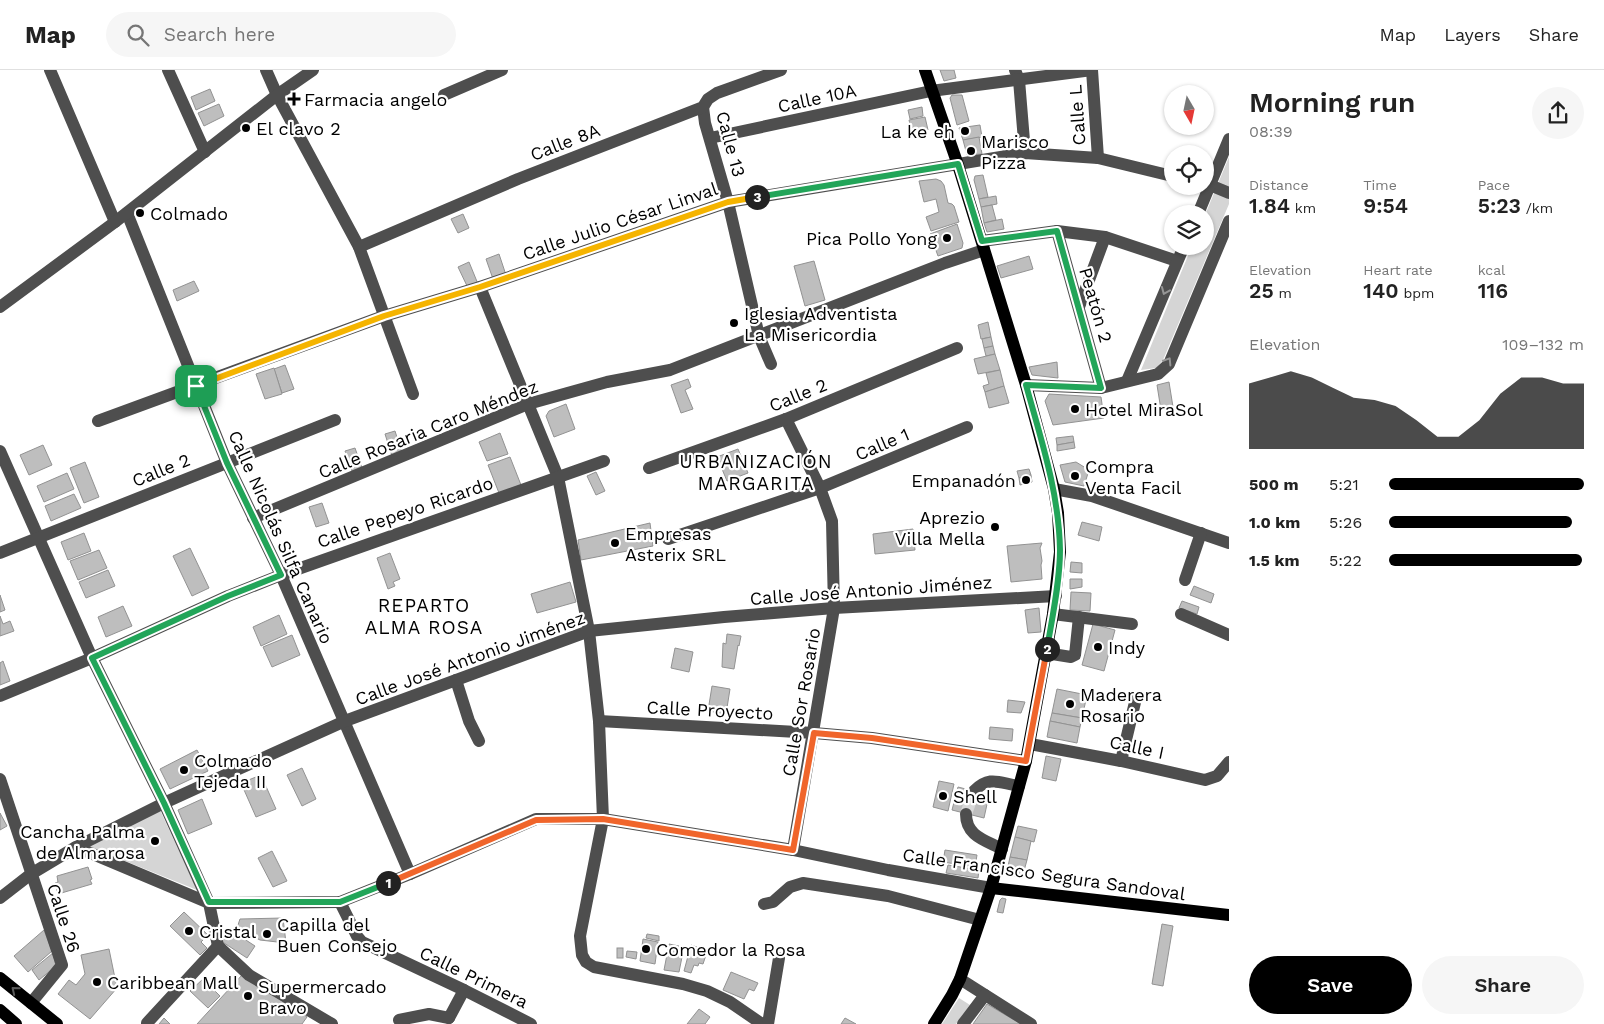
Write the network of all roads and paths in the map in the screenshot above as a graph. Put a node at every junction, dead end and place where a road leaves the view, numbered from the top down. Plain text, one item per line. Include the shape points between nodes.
1 (50, 70) edge
2 (168, 70) edge
3 (266, 70) edge
4 (313, 70) edge
5 (502, 70) edge
6 (781, 70) edge
7 (925, 70) edge
8 (1092, 70) edge
9 (1017, 75) edge
10 (931, 91) junction
11 (277, 95) junction
12 (444, 95) dead end
13 (703, 108) junction
14 (710, 138) junction
15 (1229, 139) edge
16 (205, 152) junction
17 (1025, 153) junction
18 (1098, 158) junction
19 (958, 164) junction
20 (1214, 171) edge
21 (1164, 174) edge
22 (1214, 187) edge
23 (1229, 193) edge
24 (728, 202) junction
25 (127, 213) junction
26 (1229, 221) edge
27 (115, 222) junction
28 (1057, 231) junction
29 (1105, 237) junction
30 (983, 246) junction
31 (359, 247) junction
32 (1180, 255) edge
33 (1177, 261) junction
34 (480, 287) junction
35 (0, 307) edge
36 (1079, 307) junction
37 (384, 316) junction
38 (759, 336) junction
39 (957, 348) dead end
40 (771, 364) dead end
41 (1127, 382) junction
42 (1026, 385) junction
43 (196, 386) junction
44 (1101, 388) junction
45 (413, 394) dead end
46 (528, 404) junction
47 (786, 419) junction
48 (335, 420) dead end
49 (98, 421) dead end
50 (967, 427) dead end
51 (0, 451) edge
52 (604, 461) dead end
53 (227, 463) junction
54 (650, 468) dead end
55 (558, 477) junction
56 (820, 488) junction
57 (1054, 489) junction
58 (253, 518) junction
59 (1201, 533) junction
60 (39, 538) junction
61 (668, 539) dead end
62 (1229, 543) edge
63 (0, 553) edge
64 (281, 575) junction
65 (1185, 580) dead end
66 (1056, 596) junction
67 (834, 608) junction
68 (1053, 614) junction
69 (1181, 614) dead end
70 (1079, 617) junction
71 (1132, 624) dead end
72 (589, 631) junction
73 (1229, 635) edge
74 (1046, 653) junction
75 (92, 658) junction
76 (456, 680) junction
77 (0, 696) edge
78 (1136, 698) dead end
79 (345, 721) junction
80 (599, 721) junction
81 (814, 733) junction
82 (479, 741) dead end
83 (1030, 744) junction
84 (1026, 761) junction
85 (1121, 761) junction
86 (1229, 762) edge
87 (0, 782) edge
88 (1019, 786) junction
89 (974, 791) dead end
90 (164, 803) junction
91 (966, 814) tunnel mouth
92 (603, 819) junction
93 (76, 847) junction
94 (1002, 849) junction
95 (793, 850) junction
96 (31, 874) junction
97 (410, 874) junction
98 (991, 888) junction
99 (0, 898) edge
100 (209, 902) junction
101 (340, 902) junction
102 (764, 904) dead end
103 (1229, 915) edge
104 (980, 920) junction
105 (218, 946) junction
106 (778, 958) dead end
107 (0, 978) edge
108 (960, 979) junction
109 (464, 990) junction
110 (985, 995) junction
111 (31, 1002) junction
112 (0, 1010) edge
113 (399, 1020) dead end
114 (450, 1021) edge
115 (147, 1023) edge
116 (16, 1024) edge
117 (57, 1024) edge
118 (332, 1024) edge
119 (530, 1024) edge
120 (762, 1024) edge
121 (768, 1024) edge
122 (934, 1024) edge
123 (963, 1024) edge
124 (1032, 1024) edge

1 - 27 street
2 - 16 street
3 - 11 street
4 - 11 street
5 - 12 street
6 - 13 street, Calle 8A via 717,93
7 - 10 main road
8 - 9 street, Calle 10A
8 - 18 street, Calle L
9 - 10 street, Calle 10A
9 - 17 street
10 - 14 street, Calle 10A
10 - 19 main road
11 - 16 street
11 - 31 street
13 - 14 street, Calle 13
13 - 31 street, Calle 8A via 518,179
14 - 24 street, Calle 13
15 - 20 street
16 - 25 street
17 - 18 street, Calle Julio César Linval
17 - 19 street, Calle Julio César Linval
18 - 21 street, Calle Julio César Linval
19 - 24 street, Calle Julio César Linval
19 - 30 main road
22 - 23 street
24 - 34 street, Calle Julio César Linval
24 - 38 street, Calle 13
25 - 27 street
25 - 43 street, Calle Nicolás Silfa Canario
41 -> 26 street via 1158,374 1169,364
27 - 35 street
28 - 29 street, Calle Rosaria Caro Méndez
28 - 30 street, Calle Rosaria Caro Méndez
28 - 36 street, Peatón 2
29 - 33 street, Calle Rosaria Caro Méndez
29 - 36 street
30 - 38 street, Calle Rosaria Caro Méndez
30 - 42 main road
31 - 37 street
32 - 33 street
33 -> 41 street
34 - 37 street, Calle Julio César Linval
34 - 46 street
36 - 44 street, Peatón 2
37 - 43 street, Calle Julio César Linval
37 - 45 street
38 - 40 street, Calle 13
38 - 46 street, Calle Rosaria Caro Méndez via 670,370 607,382
39 - 47 street, Calle 2
41 - 44 street
42 - 44 street
42 - 57 main road
43 - 49 street, Calle Julio César Linval
43 - 53 street, Calle Nicolás Silfa Canario
46 - 55 street
46 - 58 street, Calle Rosaria Caro Méndez
47 - 54 street, Calle 2
47 - 56 street, Calle Sor Rosario
48 - 53 street, Calle 2
50 - 56 street, Calle 1
51 - 60 street
52 - 55 street, Calle Pepeyo Ricardo
53 - 58 street, Calle Nicolás Silfa Canario
53 - 60 street, Calle 2
55 - 64 street, Calle Pepeyo Ricardo
55 - 72 street
56 - 61 street, Calle 1
56 - 67 street, Calle Sor Rosario via 832,521
57 - 59 street via 1092,496
57 - 66 main road via 1060,552
58 - 64 street, Calle Nicolás Silfa Canario
59 - 62 street
59 - 65 street
60 - 63 street, Calle 2
60 - 75 street
64 - 75 street, Calle Pepeyo Ricardo
64 - 79 street, Calle Nicolás Silfa Canario
66 - 67 street, Calle José Antonio Jiménez
66 - 68 main road
67 - 72 street, Calle José Antonio Jiménez
67 - 81 street, Calle Sor Rosario
68 - 70 street
68 - 74 main road
69 - 73 street
70 - 71 street
70 - 74 street via 1075,655
72 - 76 street, Calle José Antonio Jiménez
72 - 80 street
74 - 83 main road
75 - 77 street, Calle Pepeyo Ricardo
75 - 90 street
76 - 79 street, Calle José Antonio Jiménez
76 - 82 street
78 - 85 street
79 - 90 street, Calle José Antonio Jiménez
79 - 97 street, Calle Nicolás Silfa Canario
80 - 81 street, Calle Proyecto
80 - 92 street
81 - 84 street, Calle Proyecto via 872,738
81 - 95 street, Calle Sor Rosario
83 - 84 main road
83 - 85 street, Calle I
84 - 88 main road
85 - 86 street, Calle I via 1205,780 1217,776
87 - 96 street, Calle 26
88 - 89 street via 989,780
88 - 94 main road
90 - 93 street, Calle José Antonio Jiménez
90 - 100 street
91 - 94 street via 966,824 972,833
92 - 95 street, Calle Francisco Segura Sandoval
92 - 97 street, Calle Francisco Segura Sandoval via 536,820
92 - 120 street via 580,936 586,962 602,969 707,991
93 - 96 street, Calle José Antonio Jiménez
93 - 100 street, Calle Francisco Segura Sandoval
94 - 98 main road
95 - 98 street, Calle Francisco Segura Sandoval
96 - 99 street, Calle José Antonio Jiménez
96 - 111 street, Calle 26 via 62,965
97 - 101 street, Calle Francisco Segura Sandoval
98 - 103 main road, Calle Francisco Segura Sandoval
98 - 104 main road
100 - 101 street, Calle Francisco Segura Sandoval
100 - 105 street
101 - 109 street, Calle Primera via 362,942
102 - 104 street via 773,902 790,887 803,883 888,896
104 - 108 main road
105 - 115 street
105 - 118 street via 248,975
106 - 121 street
111 -> 107 main road
108 - 110 street
108 - 122 main road
109 - 114 street
109 - 119 street, Calle Primera
110 - 123 street
110 - 124 street
111 - 117 main road
112 - 116 main road
113 - 114 street via 429,1014

